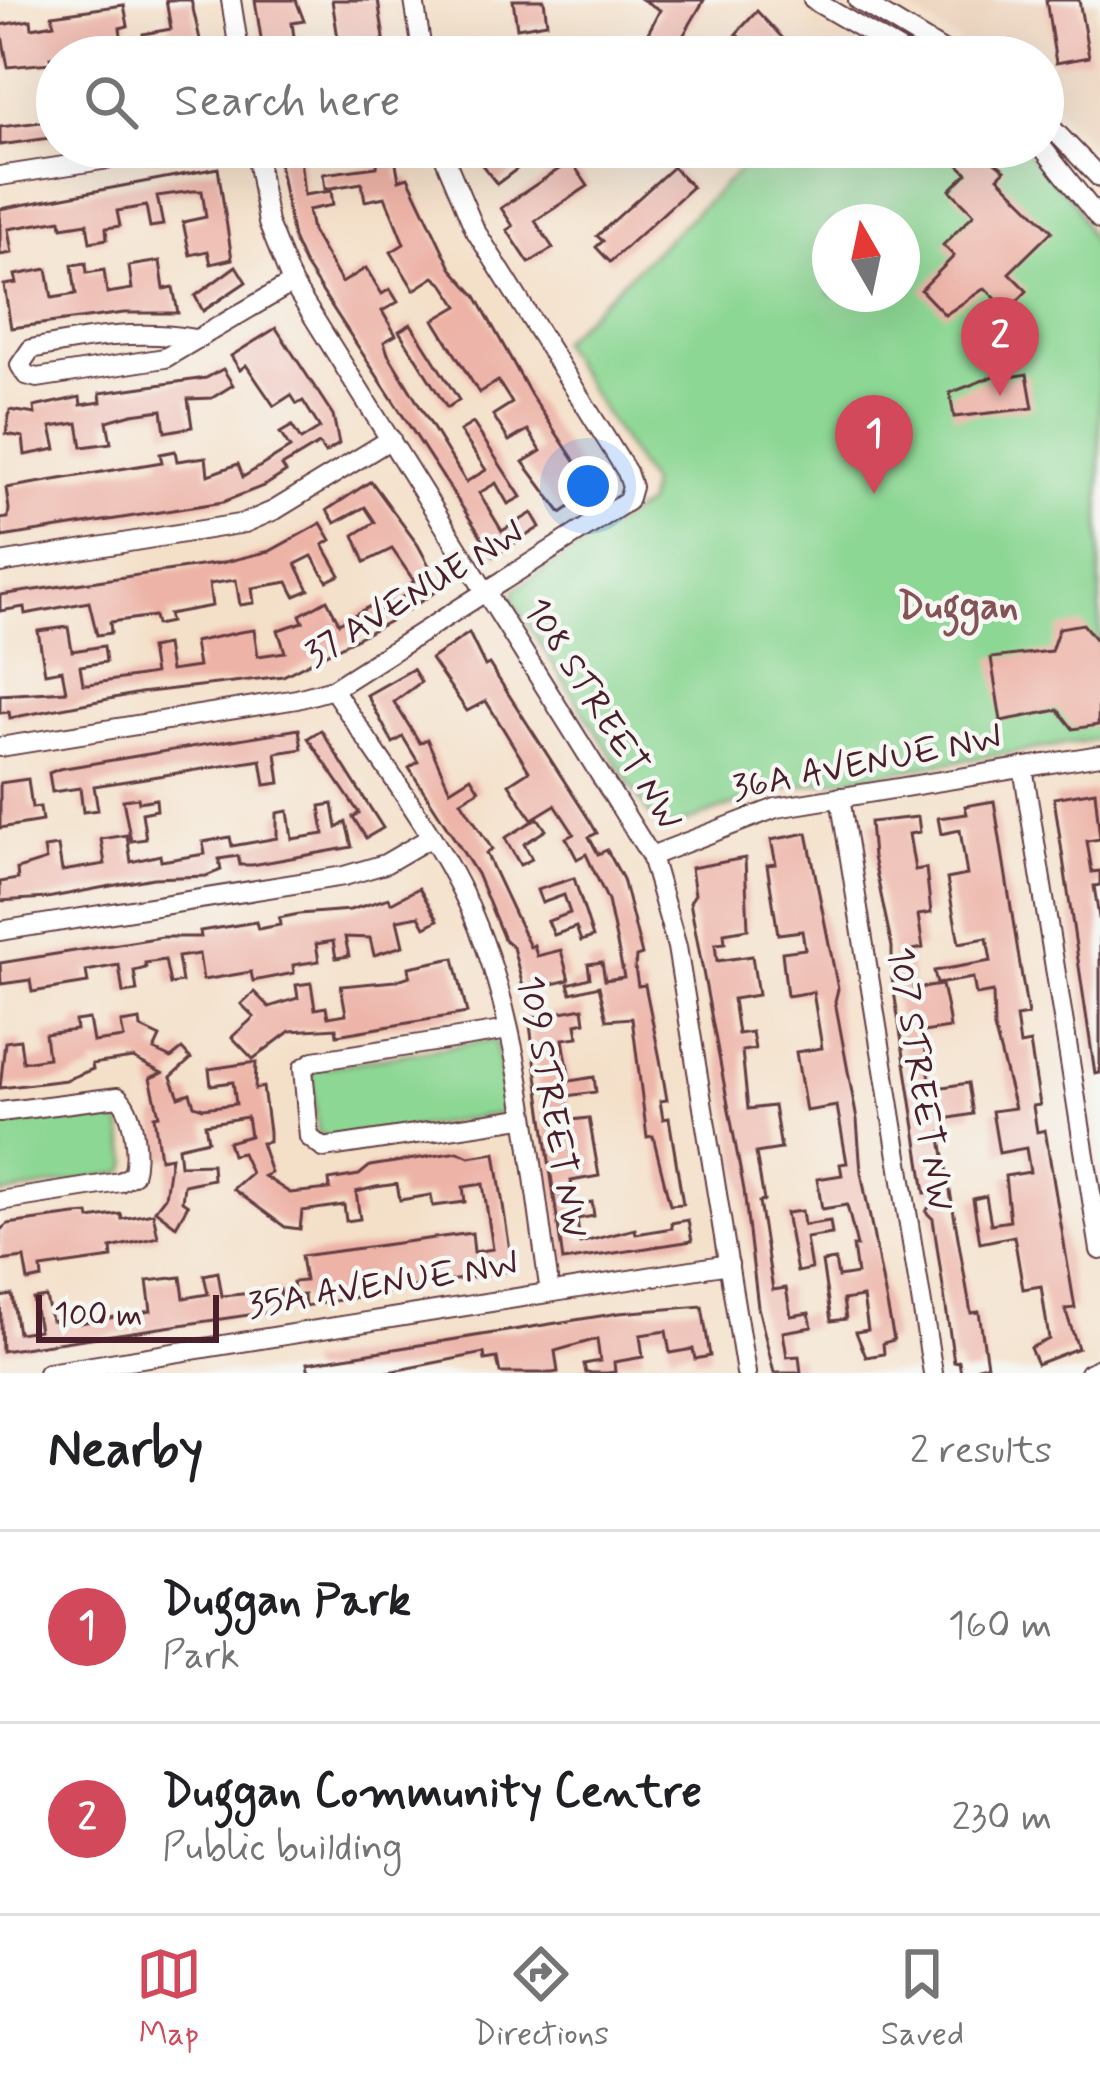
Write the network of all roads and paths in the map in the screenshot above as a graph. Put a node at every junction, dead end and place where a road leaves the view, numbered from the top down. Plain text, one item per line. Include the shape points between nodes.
1 (231, 0) edge
2 (414, 0) edge
3 (813, 0) edge
4 (859, 4) edge
5 (237, 36) edge
6 (420, 36) edge
7 (876, 36) edge
8 (915, 36) edge
9 (1064, 141) edge
10 (51, 168) edge
11 (259, 168) edge
12 (449, 168) edge
13 (1059, 168) edge
14 (0, 176) edge
15 (1100, 178) edge
16 (1100, 220) edge
17 (292, 284) junction
18 (195, 340) junction
19 (391, 439) junction
20 (0, 563) edge
21 (487, 592) junction
22 (333, 689) junction
23 (0, 748) edge
24 (1100, 755) edge
25 (1023, 767) junction
26 (840, 796) junction
27 (428, 839) junction
28 (651, 856) junction
29 (0, 931) edge
30 (508, 1030) junction
31 (0, 1112) edge
32 (522, 1118) junction
33 (0, 1201) edge
34 (1100, 1250) edge
35 (729, 1264) junction
36 (550, 1292) junction
37 (1100, 1368) edge
38 (48, 1373) edge
39 (746, 1373) edge
40 (932, 1373) edge
41 (1089, 1373) edge

1 - 5 street
2 - 6 street
3 - 4 street
4 - 7 street via 860,26
4 - 8 street
9 - 15 street
10 - 14 street
11 - 17 street, 108 STREET NW via 268,223
12 - 21 street, 37 AVENUE NW via 475,230 632,492
13 - 16 street
17 - 18 street
17 - 19 street, 108 STREET NW
18 - 18 street via 165,358 37,378 20,365 31,349 102,337
19 - 20 street via 245,523
19 - 21 street, 108 STREET NW
21 - 22 street, 37 AVENUE NW
21 - 28 street, 108 STREET NW
22 - 23 street, 37 AVENUE NW
22 - 27 street, 109 STREET NW
24 - 25 street, 36A AVENUE NW
25 - 26 street, 36A AVENUE NW
25 - 34 street
26 - 28 street, 36A AVENUE NW via 748,816
26 - 40 street, 107 STREET NW
27 - 29 street via 344,876
27 - 30 street, 109 STREET NW via 472,911
28 - 35 street, 108 STREET NW via 677,947
30 - 32 street, 109 STREET NW
30 - 32 street via 314,1061 300,1082 309,1137 334,1148
31 - 33 street via 118,1097 127,1106 133,1175
32 - 36 street, 109 STREET NW
35 - 36 street, 35A AVENUE NW
35 - 39 street, 108 STREET NW
36 - 38 street, 35A AVENUE NW
37 - 41 street

